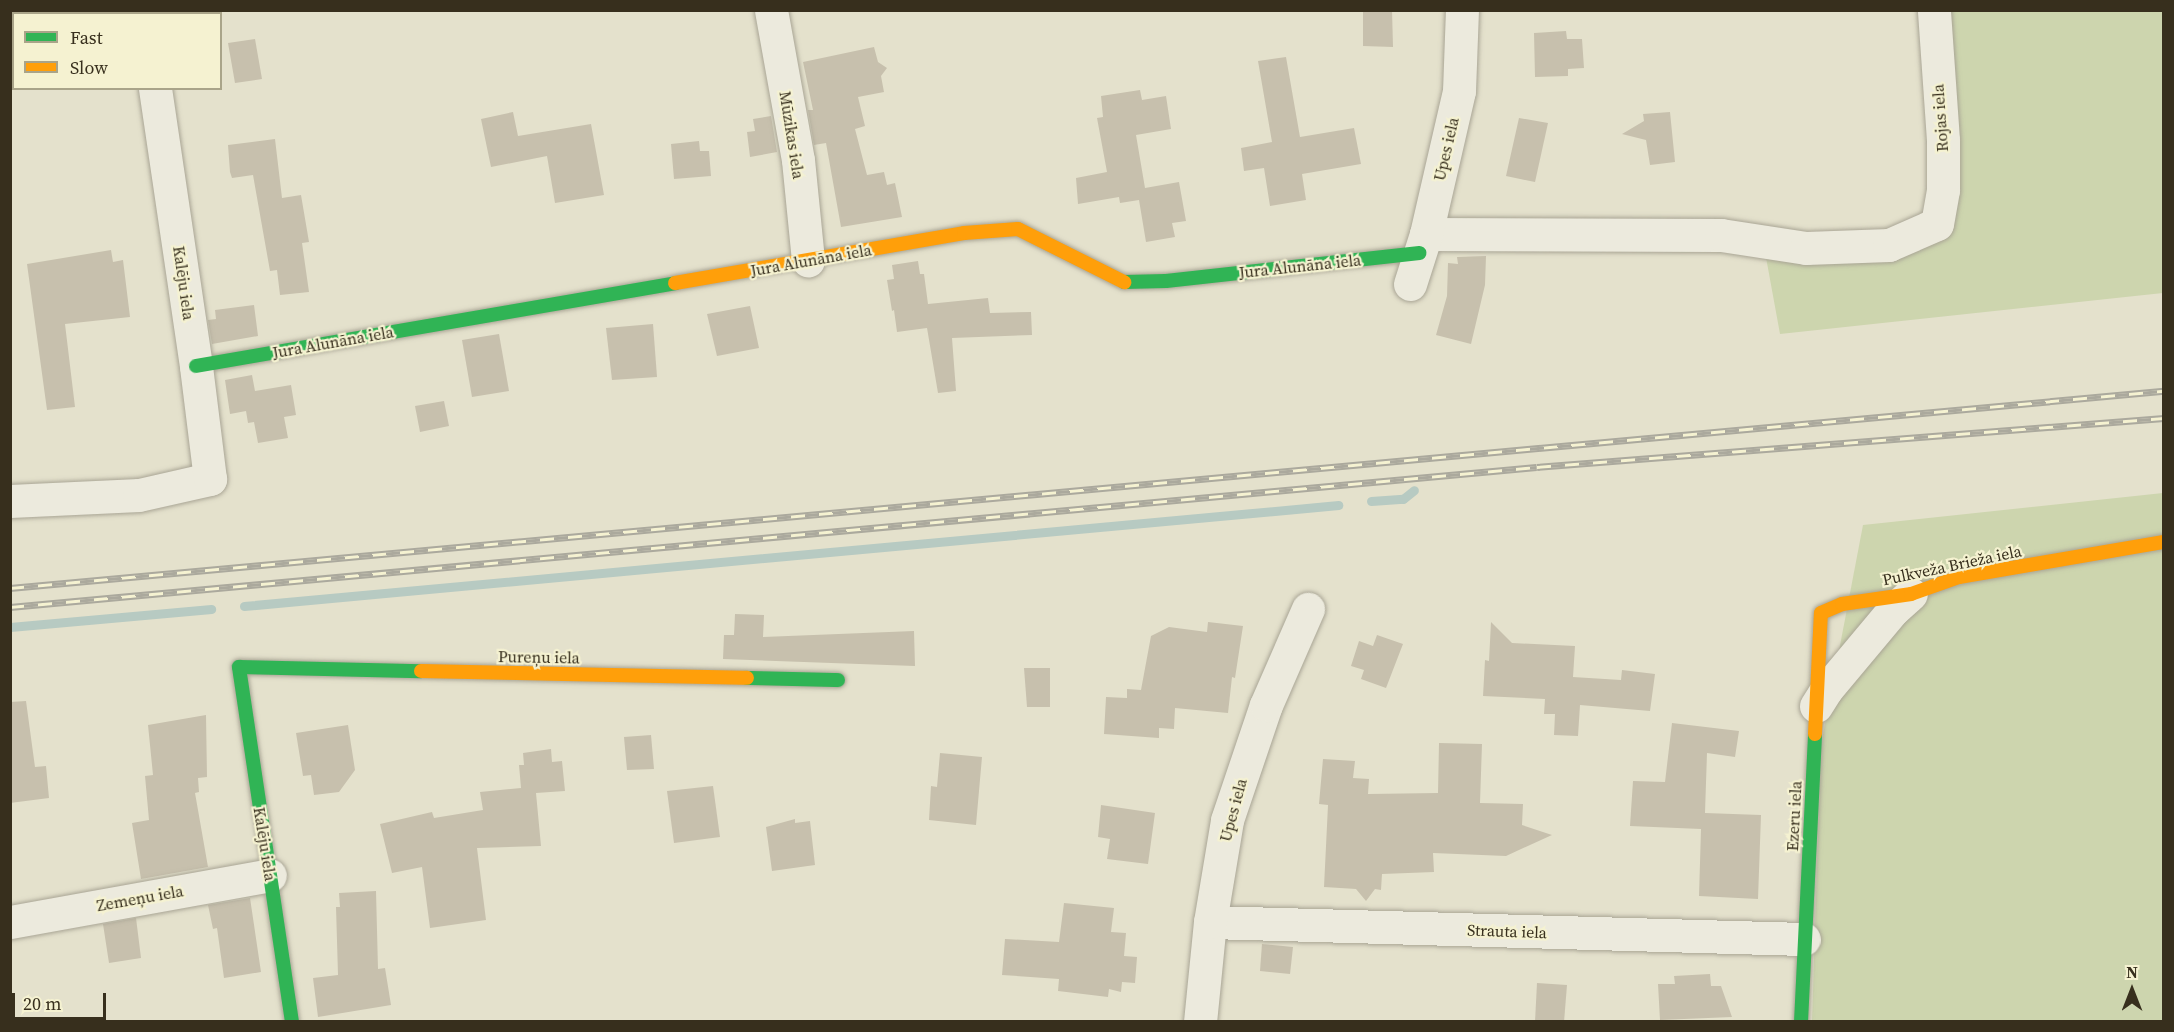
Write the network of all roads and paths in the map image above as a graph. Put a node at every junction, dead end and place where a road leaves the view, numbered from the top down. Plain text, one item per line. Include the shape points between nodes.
1 (771, 10) edge
2 (1462, 10) edge
3 (1934, 10) edge
4 (155, 90) edge
5 (1937, 224) joint
6 (1423, 244) junction
7 (808, 261) junction
8 (1410, 284) dead end
9 (196, 366) junction
10 (10, 501) edge
11 (2163, 542) edge
12 (1911, 594) junction
13 (1308, 609) dead end
14 (1821, 613) joint
15 (239, 667) joint
16 (838, 680) dead end
17 (1816, 706) junction
18 (270, 875) junction
19 (10, 922) edge
20 (1210, 922) junction
21 (1804, 939) junction
22 (292, 1022) edge
23 (1200, 1022) edge
24 (1801, 1022) edge

1 - 7 street, Mūzikas iela via 798,160
2 - 6 street, Upes iela via 1459,91
3 - 5 street, Rojas iela via 1943,140 1943,190
4 - 9 street, Kalēju iela
5 - 6 street, Jura Alunāna iela via 1889,245 1806,248 1721,235
6 - 7 street, Jura Alunāna iela via 1166,281 1124,282 1018,230 964,233
6 - 8 street, Upes iela
7 - 9 street, Jura Alunāna iela
9 - 10 street, Kalēju iela via 210,479 139,495
11 - 12 street, Pulkveža Brieža iela via 1959,578
12 - 14 street, Pulkveža Brieža iela via 1842,604
12 - 17 street via 1893,610
13 - 20 street, Upes iela via 1266,705 1227,820
14 - 17 street, Ezeru iela
15 - 16 street, Pureņu iela
15 - 18 street, Kalēju iela
17 - 21 street, Ezeru iela
18 - 19 street, Zemeņu iela
18 - 22 street, Kalēju iela
20 - 21 street, Strauta iela
20 - 23 street, Upes iela
21 - 24 street, Ezeru iela

